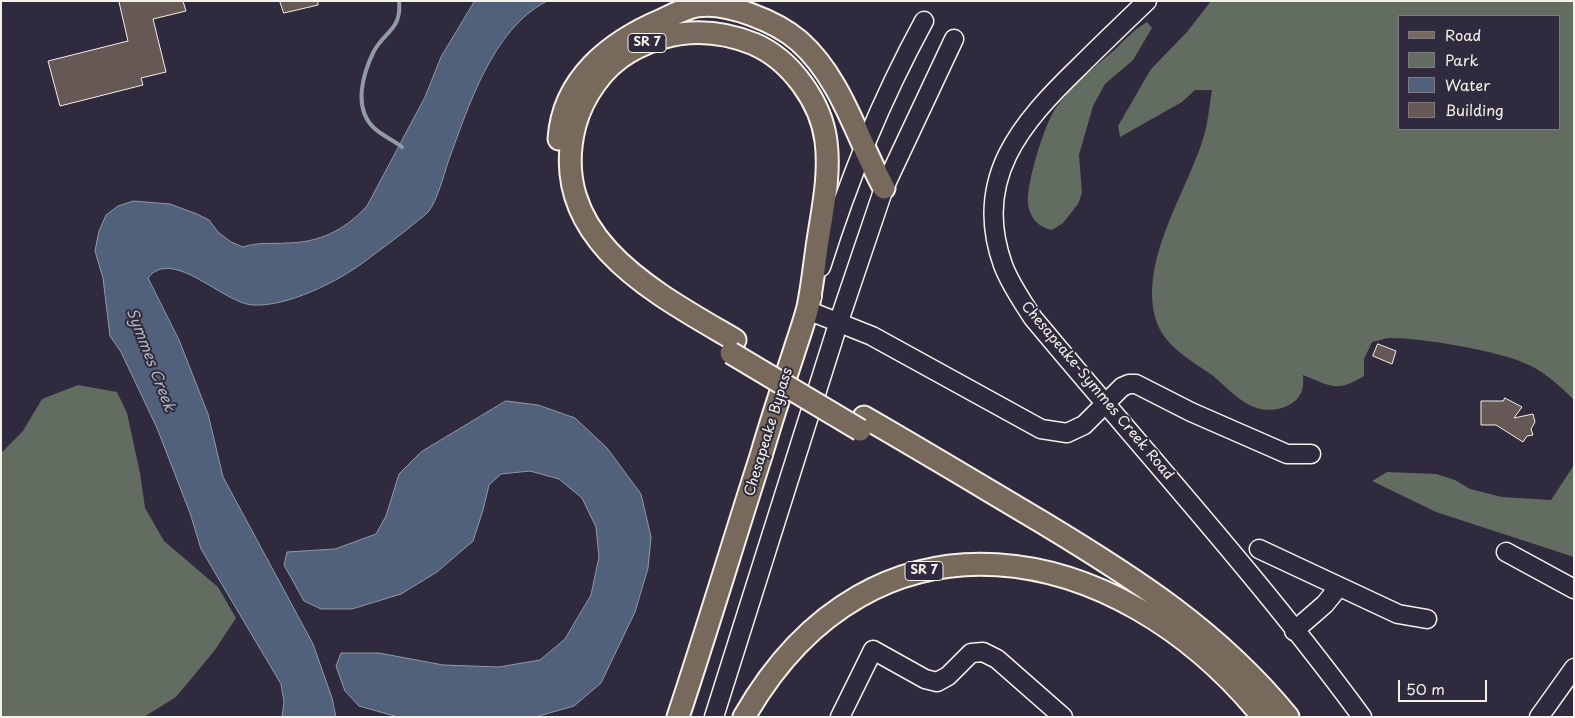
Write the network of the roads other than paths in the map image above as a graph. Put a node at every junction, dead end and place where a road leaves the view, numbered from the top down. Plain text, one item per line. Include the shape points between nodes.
1 (1147, 1) edge
2 (701, 3) edge
3 (924, 21) dead end
4 (954, 38) dead end
5 (862, 147) junction
6 (884, 188) junction
7 (807, 310) junction
8 (839, 321) junction
9 (733, 347) junction
10 (1104, 403) junction
11 (862, 423) junction
12 (1310, 454) dead end
13 (1259, 550) dead end
14 (1506, 552) dead end
15 (1338, 588) junction
16 (1574, 589) edge
17 (1153, 617) junction
18 (1427, 619) dead end
19 (1294, 631) junction
20 (1574, 668) edge
21 (678, 717) edge
22 (714, 717) edge
23 (744, 717) edge
24 (840, 717) edge
25 (1063, 717) edge
26 (1263, 717) edge
27 (1288, 717) edge
28 (1362, 717) edge
29 (1539, 717) edge

1 - 10 street, Chesapeake-Symmes Creek Road via 1042,103 1008,151 996,188 996,238 1011,284 1033,318
2 - 5 main road via 769,21 798,40 830,78
2 - 9 main road via 623,38 590,66 568,99 562,119 558,177 567,214 600,264 639,297
3 - 5 street, Chesapeake Bypass
4 - 6 street
5 - 6 main road
5 - 7 street, Chesapeake Bypass
6 - 8 street
7 - 8 street
7 - 9 main road, SR 7 via 827,171 825,138 808,93 780,60 741,39 721,34 679,33 642,45 608,68 595,84 577,119 570,152 578,205 602,245 627,270
7 - 21 main road, Chesapeake Bypass / SR 7
8 - 10 street via 1042,429 1067,433 1084,425
8 - 22 street
9 - 11 main road, SR 7
10 - 12 street via 1122,387 1136,384 1287,454
10 - 19 street, Chesapeake-Symmes Creek Road
11 - 17 main road via 1085,563 1125,590
11 - 27 main road, SR 7 via 1079,544 1154,592 1234,657
13 - 15 street
14 - 16 street
15 - 18 street via 1398,614
15 - 19 street
17 - 23 main road, SR 7 via 1093,586 1034,568 969,564 923,571 878,586 822,621 777,666
17 - 26 main road, SR 7 via 1202,656
19 - 28 street, Chesapeake-Symmes Creek Road
20 - 29 street
24 - 25 street via 873,650 925,679 937,682 948,676 971,653 989,654

